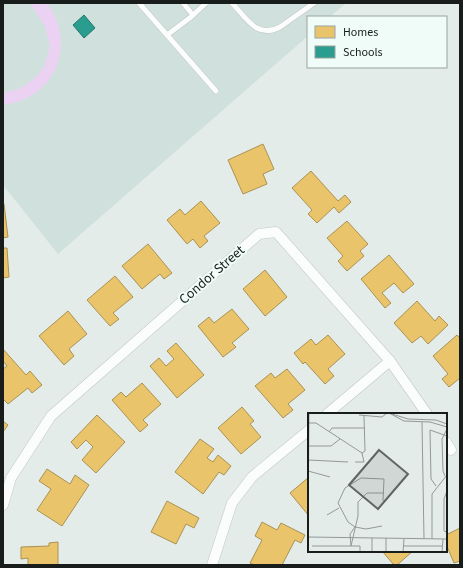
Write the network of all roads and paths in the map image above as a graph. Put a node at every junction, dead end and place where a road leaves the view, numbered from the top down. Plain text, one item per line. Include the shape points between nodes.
1 (139, 3) edge
2 (183, 3) edge
3 (206, 3) edge
4 (232, 3) edge
5 (314, 3) edge
6 (193, 15) junction
7 (167, 35) junction
8 (216, 91) dead end
9 (390, 361) junction
10 (329, 413) edge
11 (426, 413) edge
12 (308, 431) edge
13 (3, 505) edge
14 (212, 565) edge

1 - 7 lane
2 - 6 lane
3 - 6 lane
4 - 5 lane via 253,26 264,31 274,30
6 - 7 lane
7 - 8 lane
9 - 10 street
9 - 11 street, Condor Street
9 - 13 street, Condor Street via 276,232 259,234 51,416 11,478
12 - 14 street via 252,477 232,503

